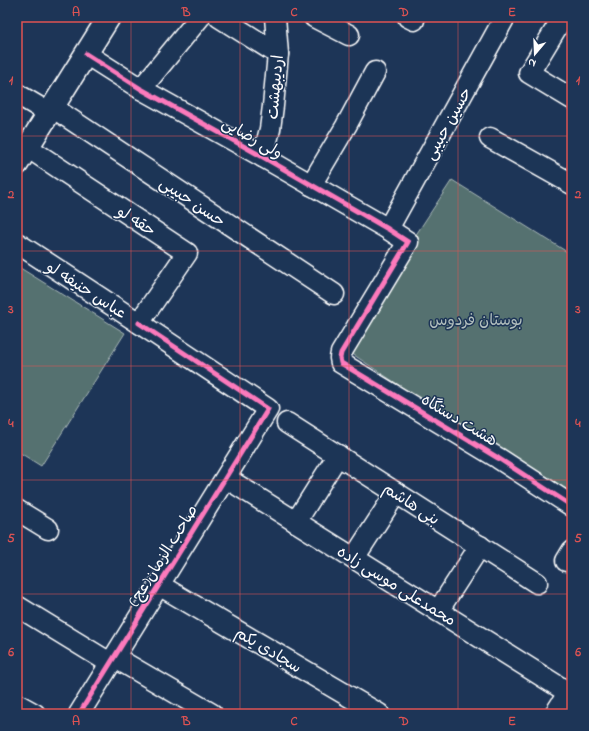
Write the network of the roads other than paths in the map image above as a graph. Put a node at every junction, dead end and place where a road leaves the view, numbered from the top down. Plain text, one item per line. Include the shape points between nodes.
1 (109, 17) edge
2 (200, 17) edge
3 (219, 17) edge
4 (275, 17) edge
5 (314, 17) edge
6 (505, 17) edge
7 (563, 17) edge
8 (349, 35) dead end
9 (86, 54) junction
10 (278, 54) junction
11 (375, 72) dead end
12 (141, 88) junction
13 (17, 94) edge
14 (572, 99) edge
15 (51, 110) junction
16 (490, 138) dead end
17 (22, 155) edge
18 (263, 157) junction
19 (572, 184) edge
20 (311, 185) junction
21 (388, 229) junction
22 (17, 243) edge
23 (166, 285) joint
24 (334, 294) dead end
25 (139, 323) junction
26 (341, 353) joint
27 (287, 423) dead end
28 (338, 456) junction
29 (226, 478) junction
30 (396, 493) junction
31 (572, 506) edge
32 (17, 510) edge
33 (296, 522) junction
34 (48, 529) dead end
35 (480, 546) junction
36 (354, 558) junction
37 (537, 583) dead end
38 (159, 584) junction
39 (17, 606) edge
40 (438, 611) junction
41 (112, 660) junction
42 (570, 691) edge
43 (17, 704) edge
44 (35, 714) edge
45 (79, 714) edge
46 (212, 714) edge
47 (379, 714) edge
48 (556, 714) edge

1 - 9 street
2 - 12 street
3 - 10 street
4 - 10 street, اردیبهشت
5 - 8 street
6 - 21 street, حسین حبیبی
7 - 14 street via 529,73
9 - 12 street, ولی رضایی
9 - 15 street
10 - 18 street, اردیبهشت via 270,129
11 - 20 street
12 - 18 street, ولی رضایی
13 - 15 street, حسن حبیبی
15 - 17 street
15 - 24 street, حسن حبیبی
16 - 19 street
17 - 23 street, حقه لو via 55,166 187,253
18 - 20 street, ولی رضایی
20 - 21 street, ولی رضایی
21 - 26 street, ولی رضایی via 408,242
22 - 25 street, عباس حنیفه لو
23 - 25 street, عباس حنیفه لو
25 - 29 street, صاحب الزمان(عج) via 268,409
26 - 31 street, هشت دستگاه via 341,363
27 - 28 street, بنی هاشم
28 - 30 street, بنی هاشم
28 - 33 street
29 - 33 street, محمدعلی موسی زاده
29 - 38 street, صاحب الزمان(عج)
30 - 35 street, بنی هاشم
30 - 36 street
32 - 34 street
33 - 36 street, محمدعلی موسی زاده
35 - 37 street, بنی هاشم
35 - 40 street
36 - 40 street, محمدعلی موسی زاده
38 - 41 street, صاحب الزمان(عج)
38 - 47 street, سجادی یکم
39 - 41 street
40 - 42 street, محمدعلی موسی زاده
41 - 45 street, صاحب الزمان(عج)
41 - 46 street
42 - 48 street
43 - 44 street

